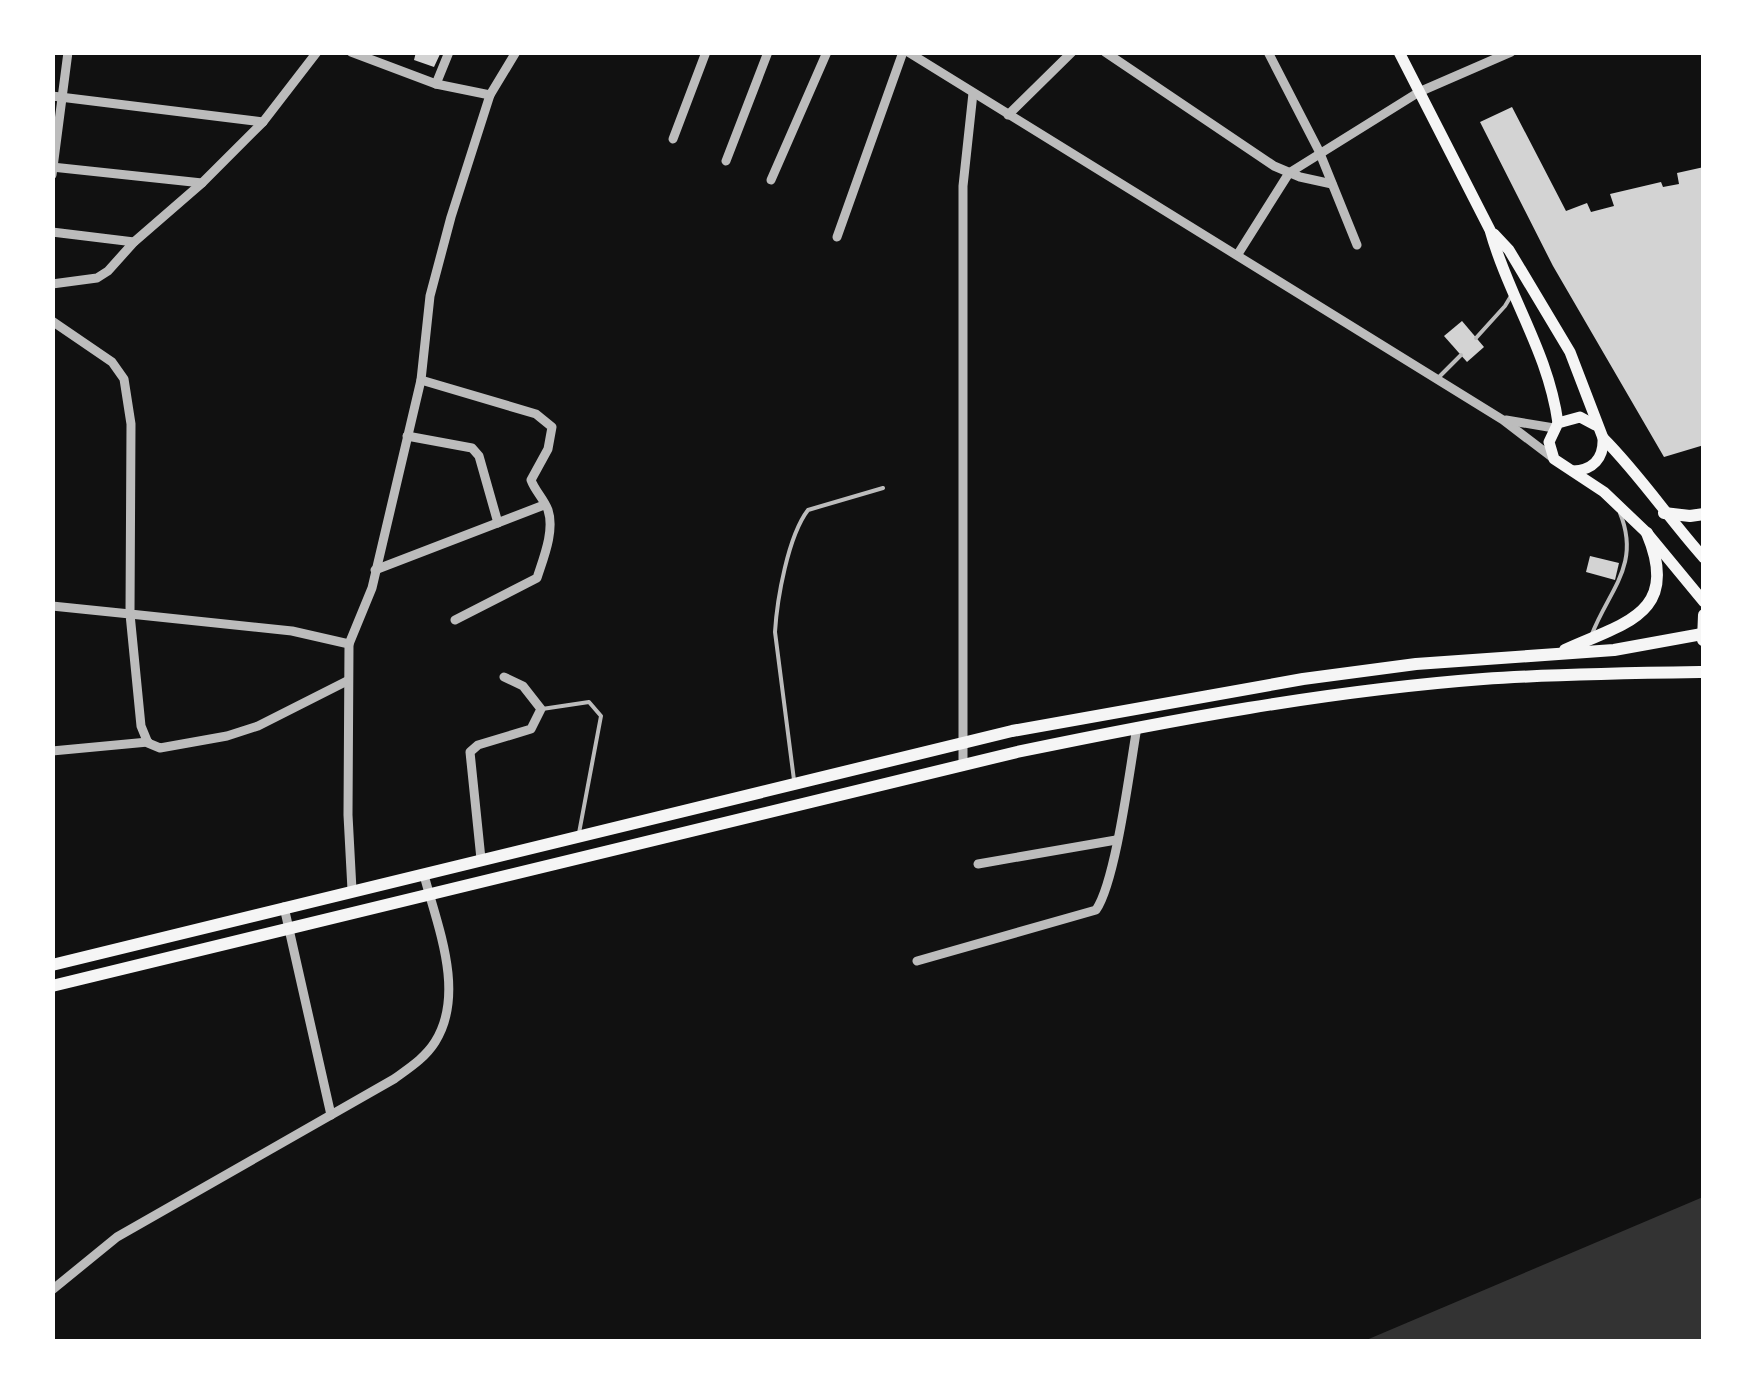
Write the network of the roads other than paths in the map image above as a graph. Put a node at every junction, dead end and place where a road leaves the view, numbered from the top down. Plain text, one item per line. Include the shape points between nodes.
1 (68, 52) edge
2 (317, 52) edge
3 (350, 52) edge
4 (449, 52) edge
5 (516, 52) edge
6 (706, 52) edge
7 (768, 52) edge
8 (827, 52) edge
9 (906, 52) edge
10 (935, 52) edge
11 (1072, 52) edge
12 (1105, 52) edge
13 (1268, 52) edge
14 (1399, 52) edge
15 (1511, 52) edge
16 (924, 62) junction
17 (436, 84) junction
18 (1419, 92) junction
19 (972, 93) junction
20 (58, 96) edge
21 (490, 96) junction
22 (1008, 115) junction
23 (263, 122) junction
24 (673, 139) dead end
25 (1319, 151) junction
26 (726, 161) dead end
27 (53, 167) edge
28 (1288, 173) junction
29 (52, 175) edge
30 (772, 180) dead end
31 (202, 183) junction
32 (1332, 184) junction
33 (1490, 230) junction
34 (52, 232) edge
35 (837, 237) dead end
36 (134, 242) junction
37 (1358, 245) dead end
38 (1238, 254) junction
39 (52, 284) edge
40 (1513, 290) junction
41 (52, 322) edge
42 (1476, 338) dead end
43 (1461, 355) dead end
44 (1436, 379) junction
45 (420, 380) junction
46 (1503, 420) junction
47 (1596, 424) junction
48 (1556, 425) junction
49 (407, 436) junction
50 (1603, 438) junction
51 (1554, 459) junction
52 (1573, 471) junction
53 (883, 488) dead end
54 (1616, 504) junction
55 (544, 505) junction
56 (1664, 513) junction
57 (1704, 514) edge
58 (498, 522) junction
59 (1647, 533) junction
60 (1704, 558) edge
61 (376, 570) junction
62 (1704, 602) edge
63 (52, 606) edge
64 (130, 614) junction
65 (1704, 616) edge
66 (455, 620) dead end
67 (1590, 638) junction
68 (1703, 638) edge
69 (350, 644) junction
70 (1558, 653) junction
71 (1704, 672) edge
72 (504, 676) dead end
73 (347, 682) junction
74 (541, 709) junction
75 (1137, 727) junction
76 (148, 742) junction
77 (964, 743) junction
78 (52, 750) edge
79 (963, 766) junction
80 (794, 784) junction
81 (578, 837) junction
82 (1116, 840) junction
83 (482, 860) junction
84 (978, 864) dead end
85 (424, 875) junction
86 (352, 890) junction
87 (429, 896) junction
88 (284, 907) junction
89 (290, 929) junction
90 (917, 962) dead end
91 (52, 966) edge
92 (52, 986) edge
93 (331, 1115) junction
94 (52, 1290) edge

1 - 20 street
2 - 23 street
3 - 17 street
4 - 17 street
5 - 21 street
6 - 24 street
7 - 26 street
8 - 30 street
9 - 16 street
9 - 35 street
10 - 16 street
11 - 22 street
12 - 28 street
13 - 25 street
14 - 18 main road
15 - 18 street
16 - 19 street
17 - 21 street
18 - 25 street
18 - 33 main road
19 - 22 street
19 - 77 street via 963,186
20 - 23 street
20 - 27 street
21 - 45 street via 430,296
22 - 38 street
23 - 31 street
25 - 28 street
25 - 32 street
27 - 29 street
27 - 31 street
28 - 32 street
28 - 38 street
31 - 36 street
32 - 37 street
33 - 40 main road
33 - 47 main road via 1510,250 1570,352
34 - 36 street
36 - 39 street via 97,278
38 - 44 street
40 - 42 lane
40 - 48 main road via 1546,364
41 - 64 street via 112,362 124,379 131,424
43 - 44 lane
44 - 46 street
45 - 49 street
45 - 55 street via 536,414 552,427 531,480
46 - 48 street
46 - 51 street
47 - 48 main road via 1580,417
47 - 50 main road
48 - 51 main road via 1549,442
49 - 58 street via 472,448
49 - 61 street
50 - 52 main road via 1596,462
50 - 56 main road
51 - 52 main road
52 - 54 main road
53 - 80 lane via 808,510 794,543 775,632
54 - 59 main road
54 - 67 lane via 1627,531 1622,577
55 - 58 street
55 - 66 street via 549,536 537,578
56 - 57 main road
56 - 60 main road
58 - 61 street
59 - 62 main road
59 - 67 main road via 1657,557 1655,595 1641,615
61 - 69 street
63 - 64 street
64 - 69 street via 292,631
64 - 76 street
65 - 68 main road
67 - 70 main road
68 - 70 main road
69 - 73 street
70 - 77 main road via 1303,680
71 - 75 main road via 1412,686
72 - 74 street via 523,686
73 - 76 street via 227,736 168,748
73 - 86 street
74 - 81 lane via 589,702 602,716
74 - 83 street via 531,729 470,752
75 - 79 main road
75 - 82 street
76 - 78 street
77 - 79 street
77 - 80 main road
79 - 87 main road
80 - 81 main road
81 - 83 main road
82 - 84 street
82 - 90 street via 1096,910
83 - 85 main road
85 - 86 main road
85 - 87 street
86 - 88 main road
87 - 89 main road
87 - 93 street via 448,984 437,1039 394,1079
88 - 89 street
88 - 91 main road
89 - 92 main road
89 - 93 street
93 - 94 street via 117,1237

